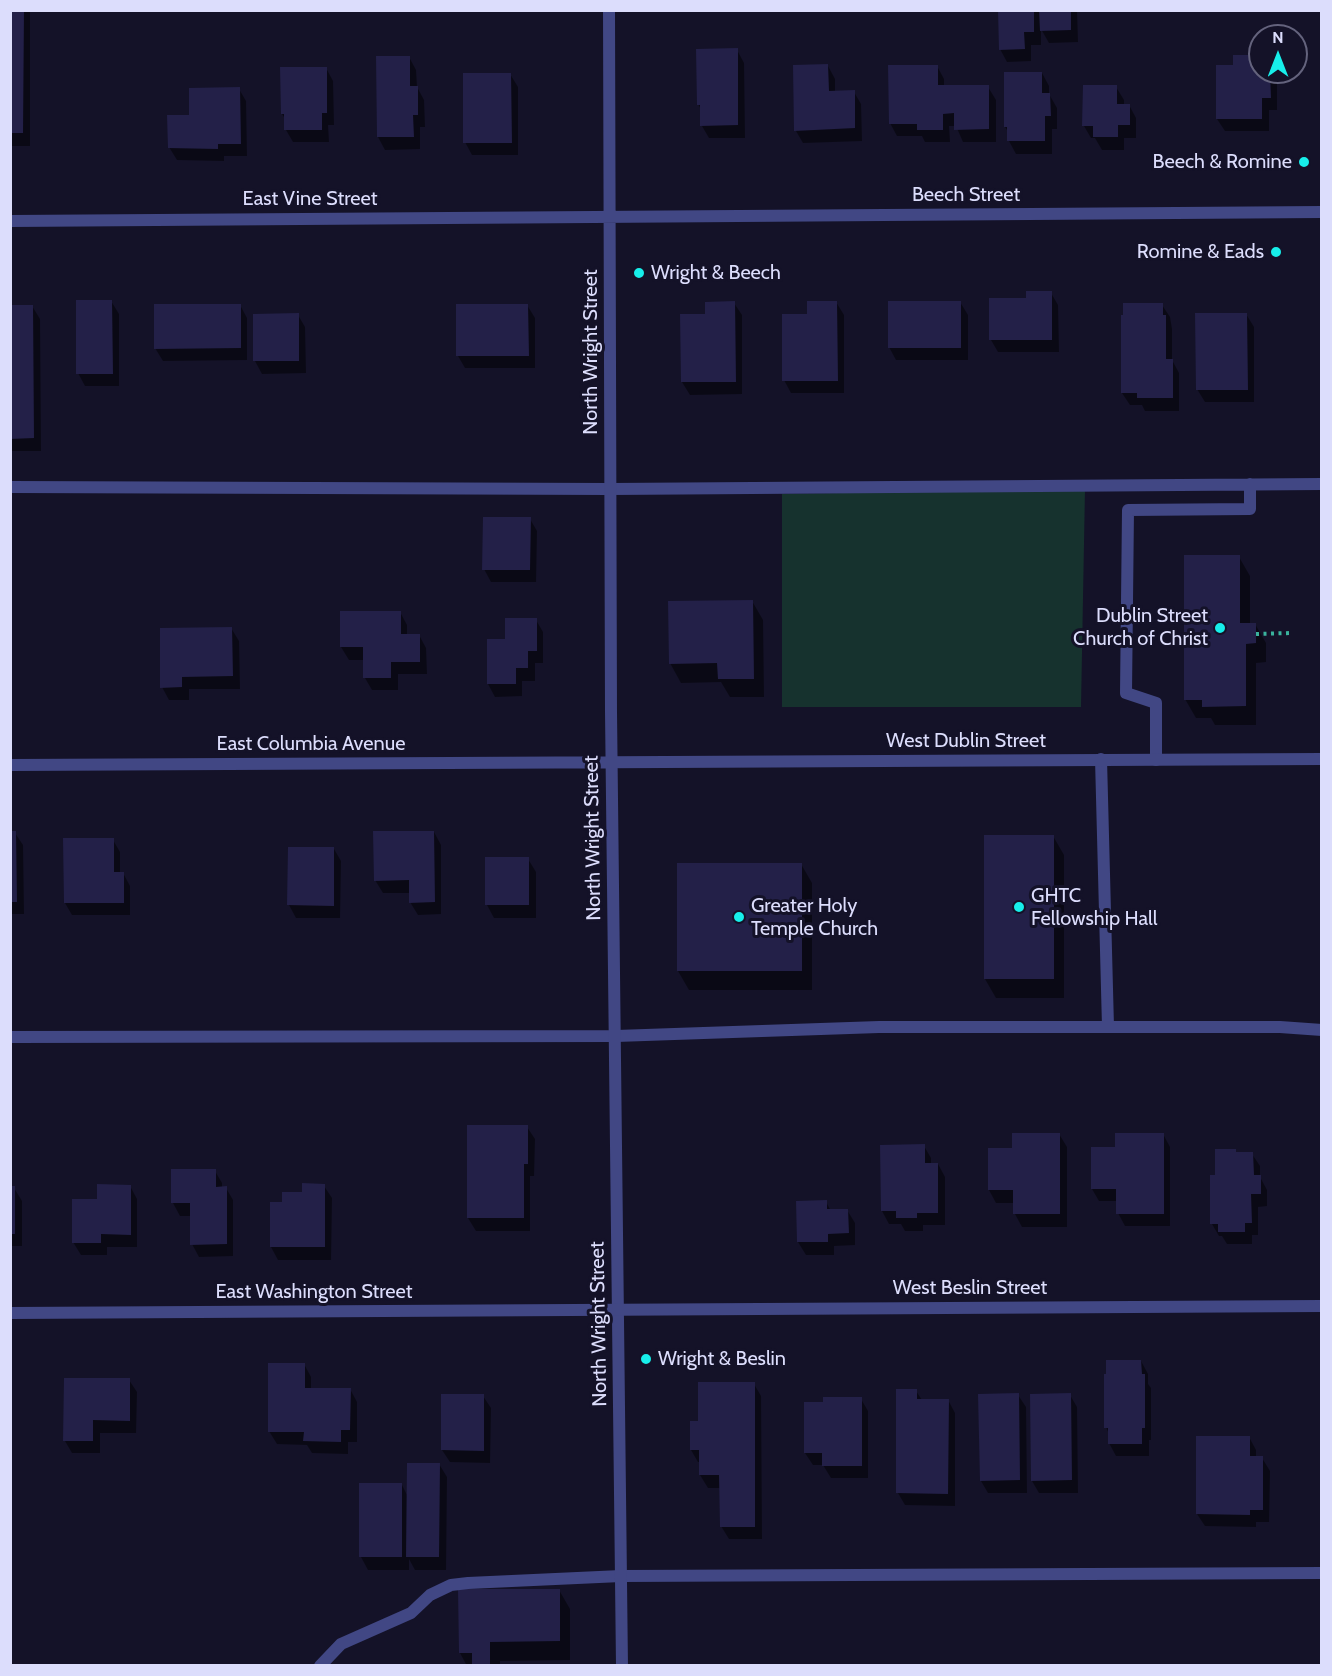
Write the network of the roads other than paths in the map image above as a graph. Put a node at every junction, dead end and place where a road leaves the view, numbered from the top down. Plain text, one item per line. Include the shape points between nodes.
1 (609, 10) edge
2 (1322, 212) edge
3 (611, 216) junction
4 (10, 221) edge
5 (1250, 484) junction
6 (1322, 484) edge
7 (10, 487) edge
8 (612, 489) junction
9 (1101, 759) junction
10 (1322, 759) edge
11 (1156, 760) junction
12 (612, 762) junction
13 (10, 765) edge
14 (1108, 1027) junction
15 (1322, 1030) edge
16 (616, 1036) junction
17 (10, 1037) edge
18 (1322, 1306) edge
19 (618, 1310) junction
20 (10, 1313) edge
21 (1322, 1574) edge
22 (621, 1576) junction
23 (320, 1665) edge
24 (622, 1665) edge

1 - 3 street, North Wright Street
2 - 3 street, Beech Street
3 - 4 street, East Vine Street
3 - 8 street, North Wright Street
5 - 6 street
5 - 8 street
5 - 11 street via 1250,509 1128,510 1126,693 1156,703
7 - 8 street
8 - 12 street, North Wright Street
9 - 11 street, West Dublin Street
9 - 12 street, West Dublin Street
9 - 14 street
10 - 11 street, West Dublin Street
12 - 13 street, East Columbia Avenue
12 - 16 street, North Wright Street
14 - 15 street
14 - 16 street via 879,1027
16 - 17 street
16 - 19 street, North Wright Street
18 - 19 street, West Beslin Street
19 - 20 street, East Washington Street
19 - 22 street, North Wright Street
21 - 22 street
22 - 23 street via 451,1585 430,1595 411,1613 341,1644
22 - 24 street, North Wright Street

